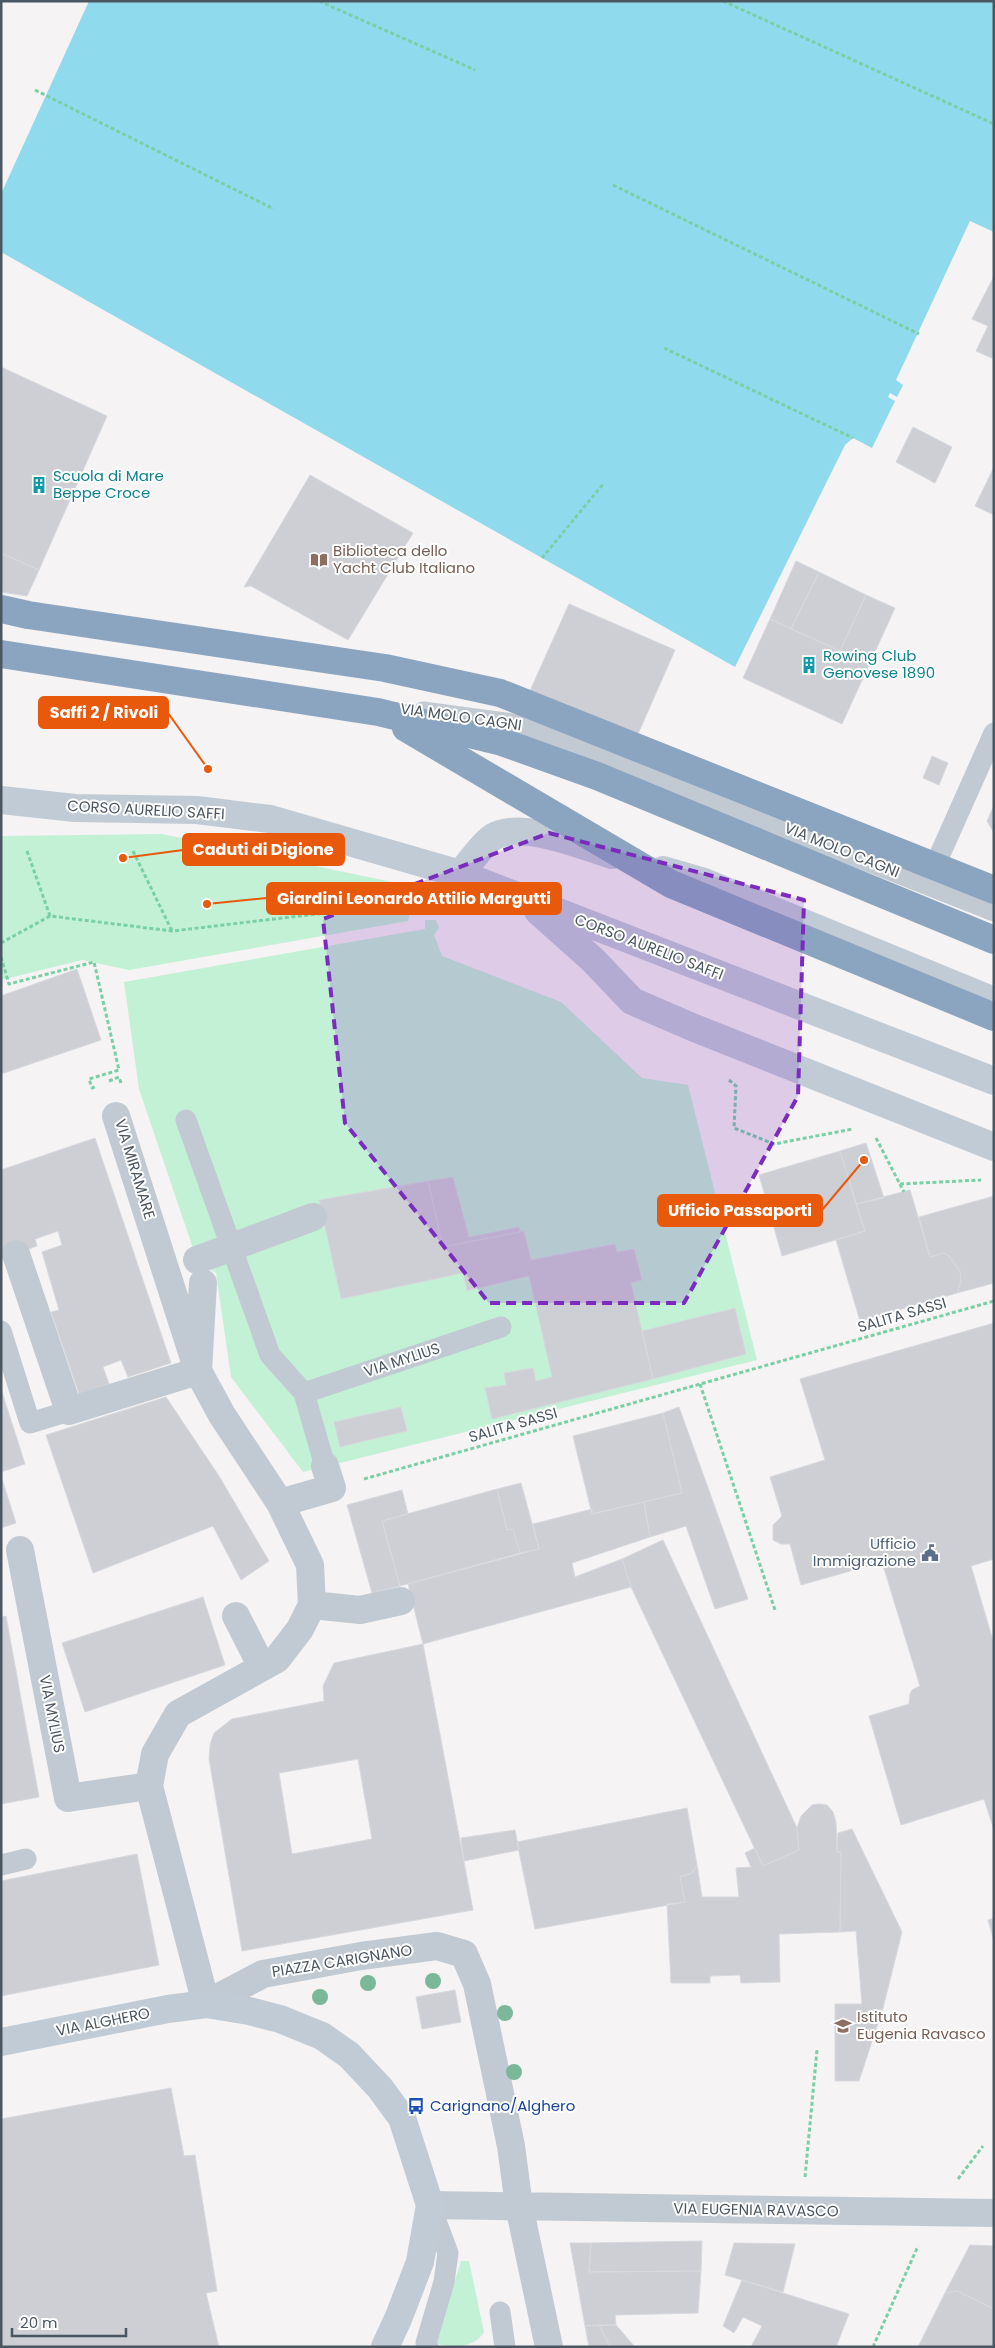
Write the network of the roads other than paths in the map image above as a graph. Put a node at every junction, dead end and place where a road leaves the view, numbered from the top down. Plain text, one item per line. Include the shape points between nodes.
1 (1, 609) edge
2 (1, 646) edge
3 (1, 654) edge
4 (378, 712) junction
5 (994, 733) edge
6 (1, 800) edge
7 (460, 874) junction
8 (927, 884) junction
9 (994, 890) edge
10 (523, 899) junction
11 (994, 911) edge
12 (994, 940) edge
13 (994, 1001) edge
14 (994, 1017) edge
15 (994, 1081) edge
16 (116, 1116) road end
17 (186, 1120) dead end
18 (994, 1147) edge
19 (313, 1217) dead end
20 (231, 1247) junction
21 (16, 1254) dead end
22 (500, 1328) dead end
23 (1, 1331) edge
24 (198, 1371) junction
25 (304, 1393) junction
26 (69, 1412) junction
27 (328, 1477) joint
28 (280, 1503) junction
29 (20, 1550) dead end
30 (401, 1601) dead end
31 (312, 1606) junction
32 (236, 1616) dead end
33 (262, 1667) junction
34 (149, 1786) junction
35 (26, 1859) dead end
36 (1, 1865) edge
37 (206, 2004) junction
38 (1, 2042) edge
39 (430, 2205) junction
40 (519, 2206) junction
41 (994, 2213) edge
42 (384, 2347) edge
43 (428, 2347) edge
44 (549, 2347) edge

1 - 9 highway via 385,668 500,693
2 - 8 lane, VIA MOLO CAGNI via 256,701 390,707 527,726
3 - 4 highway
4 - 12 highway via 502,742 597,776
4 - 14 highway via 671,884
5 - 8 lane
6 - 7 main road, CORSO AURELIO SAFFI via 75,808 197,810 270,819
7 - 10 main road, CORSO AURELIO SAFFI
7 - 13 main road via 493,837 510,831 543,835 704,882
8 - 11 lane, VIA MOLO CAGNI
10 - 15 main road, CORSO AURELIO SAFFI
10 - 18 main road via 593,960 632,1001 692,1028
16 - 24 street, VIA MIRAMARE
17 - 20 lane
19 - 20 street
20 - 24 street via 200,1271
20 - 25 lane via 270,1354
21 - 26 street
22 - 25 lane, VIA MYLIUS
23 - 26 lane via 30,1422
24 - 26 street
24 - 28 street, VIA MIRAMARE via 222,1415
25 - 27 lane
27 - 28 street
28 - 31 street via 310,1565
29 - 34 street, VIA MYLIUS via 68,1798
30 - 31 street via 360,1610
31 - 33 street via 300,1630 277,1659
32 - 33 street
33 - 34 street via 178,1714 156,1754
34 - 37 street
35 - 36 lane
37 - 38 main road, VIA ALGHERO
37 - 39 main road via 280,2019 322,2036 349,2055 402,2118
37 - 40 street, PIAZZA CARIGNANO via 262,1974 437,1946 464,1954 477,1984 511,2146
39 - 40 street
39 - 42 main road via 420,2262
39 - 43 lane via 448,2254 444,2282 426,2343
40 - 41 street, VIA EUGENIA RAVASCO
40 - 44 street, PIAZZA CARIGNANO

